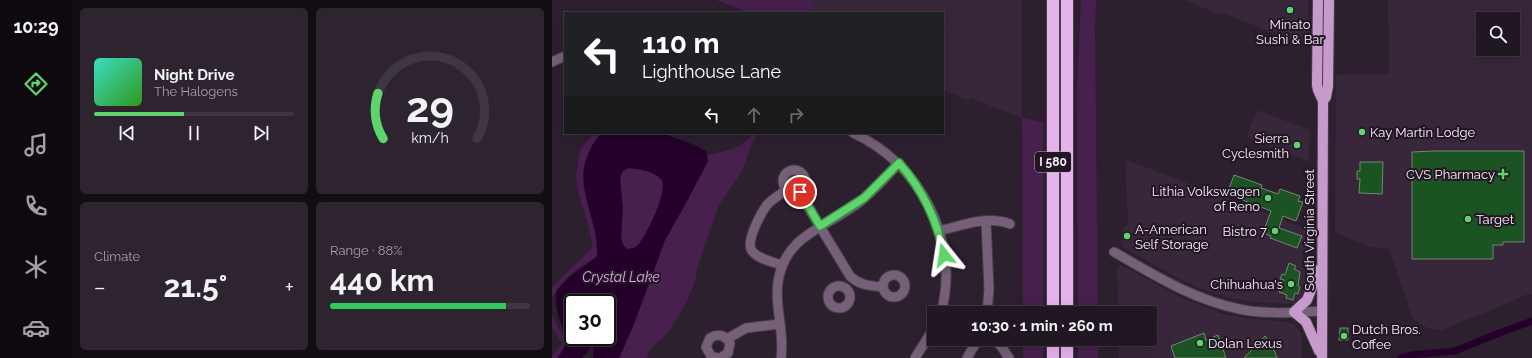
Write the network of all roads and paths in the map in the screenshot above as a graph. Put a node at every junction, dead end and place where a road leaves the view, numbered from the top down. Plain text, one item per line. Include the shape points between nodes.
1 (1075, 0) edge
2 (1318, 0) edge
3 (1329, 0) edge
4 (1052, 4) edge
5 (1067, 6) edge
6 (564, 56) edge
7 (552, 62) edge
8 (1323, 101) junction
9 (855, 134) edge
10 (899, 163) junction
11 (786, 190) junction
12 (800, 192) junction
13 (986, 221) junction
14 (1010, 224) dead end
15 (820, 226) junction
16 (938, 231) junction
17 (1114, 252) dead end
18 (1322, 264) junction
19 (782, 266) junction
20 (853, 280) junction
21 (883, 287) dead end
22 (846, 288) dead end
23 (942, 306) edge
24 (988, 306) edge
25 (1053, 306) edge
26 (1067, 306) edge
27 (1322, 311) junction
28 (1294, 312) junction
29 (780, 324) junction
30 (728, 339) junction
31 (927, 339) edge
32 (974, 346) edge
33 (1001, 346) edge
34 (1053, 346) edge
35 (1067, 346) edge
36 (719, 358) edge
37 (781, 358) edge
38 (915, 358) edge
39 (967, 358) edge
40 (1009, 358) edge
41 (1054, 358) edge
42 (1067, 358) edge
43 (1322, 358) edge

1 - 5 highway
2 - 8 main road, South Virginia Street via 1317,85
3 - 8 main road, South Virginia Street via 1328,86
4 - 25 highway, I 580
5 - 26 highway, I 580
6 - 7 street
8 - 18 main road, South Virginia Street
9 - 10 street via 874,144
10 - 15 street via 864,198
10 - 16 street via 926,200
11 - 12 street via 791,193
11 - 12 street via 782,183 785,174 797,170 806,180
11 - 19 street via 767,205 752,234 750,244 755,254
12 - 15 street
13 - 14 street via 996,220
13 - 16 street
13 - 24 street
15 - 19 street via 798,242
15 - 20 street
16 - 23 street via 946,268
17 - 28 street via 1204,300 1240,309
18 - 27 main road, South Virginia Street
18 - 28 main road via 1307,300
19 - 29 street via 777,284
20 - 21 street via 865,285
20 - 22 street
27 - 28 street
27 - 43 main road, South Virginia Street
28 - 43 main road via 1303,318 1309,327
29 - 30 street via 746,328
29 - 37 street
30 - 36 street via 728,353
30 - 36 street via 714,335 707,342 708,352 711,356
31 - 38 street
32 - 39 street
33 - 40 street
34 - 41 highway
35 - 42 highway

